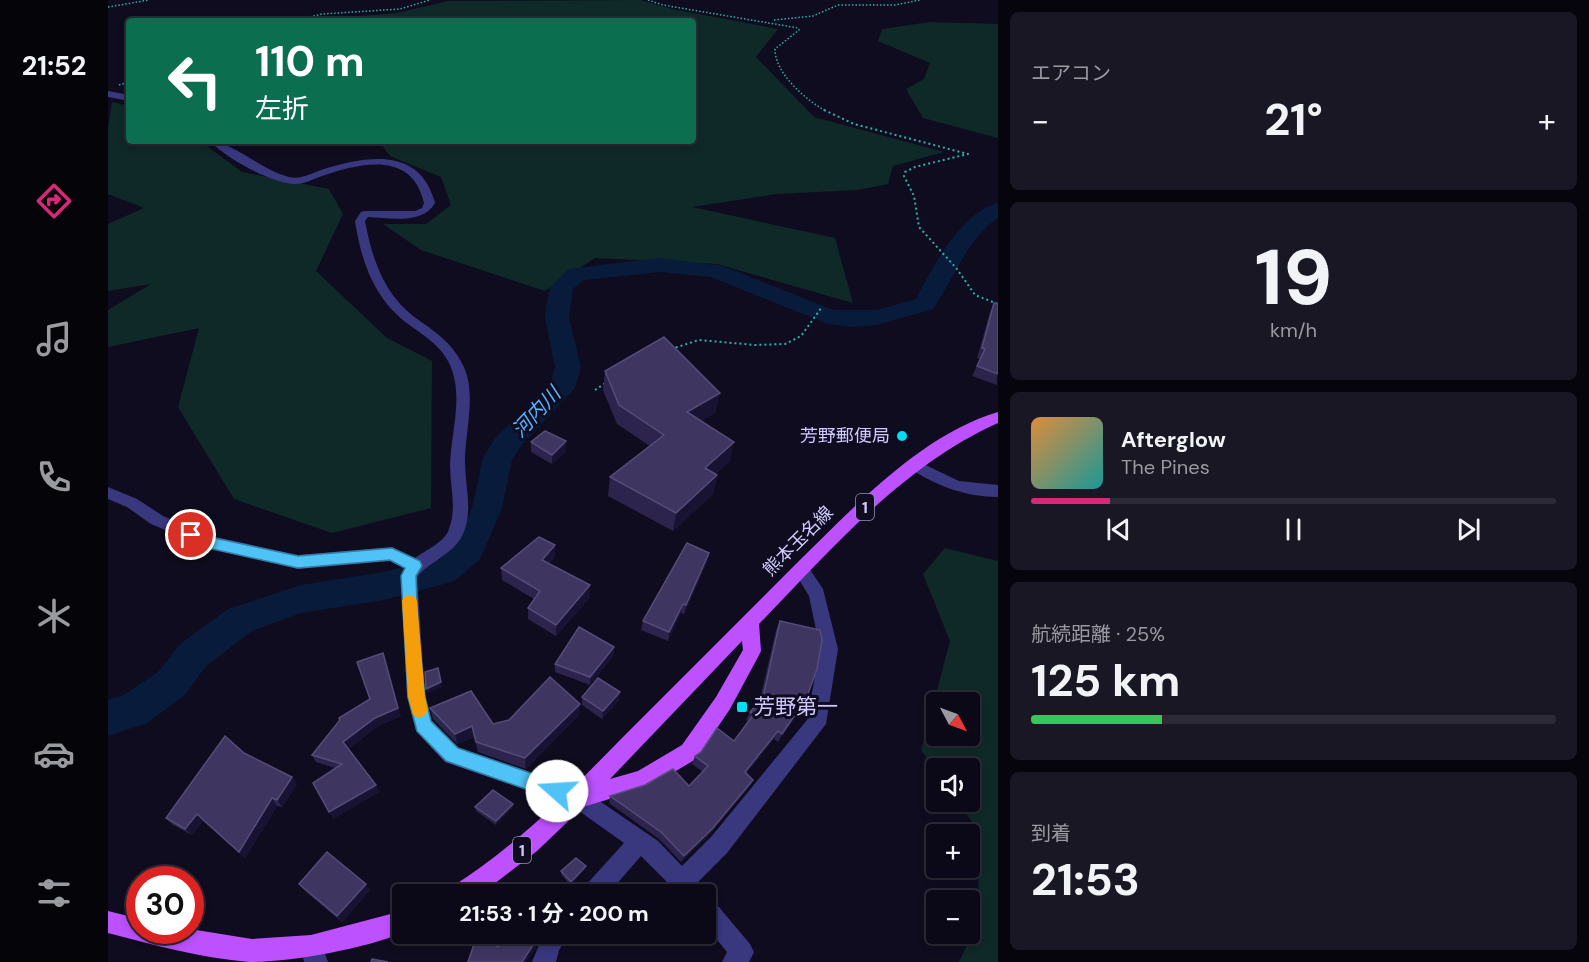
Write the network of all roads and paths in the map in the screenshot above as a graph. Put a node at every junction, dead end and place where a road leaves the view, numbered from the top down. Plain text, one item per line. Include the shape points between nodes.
1 (149, 0) edge
2 (430, 0) edge
3 (648, 0) edge
4 (920, 0) edge
5 (108, 8) edge
6 (305, 18) edge
7 (767, 21) junction
8 (108, 94) edge
9 (126, 97) edge
10 (220, 144) edge
11 (998, 304) edge
12 (822, 307) dead end
13 (663, 351) edge
14 (612, 378) edge
15 (595, 390) dead end
16 (998, 417) edge
17 (915, 465) junction
18 (998, 491) edge
19 (108, 494) edge
20 (415, 566) junction
21 (801, 570) junction
22 (750, 621) junction
23 (578, 798) junction
24 (639, 842) junction
25 (479, 884) edge
26 (602, 884) edge
27 (685, 884) edge
28 (690, 884) edge
29 (108, 922) edge
30 (716, 923) edge
31 (126, 926) edge
32 (392, 926) edge
33 (204, 943) edge
34 (550, 944) edge
35 (314, 954) edge
36 (743, 959) edge
37 (544, 962) edge

1 - 5 path
2 - 6 path via 400,9
3 - 7 path
4 - 7 path via 895,5 838,6 802,19
7 - 11 path via 798,28 775,49 774,58 795,86 827,114 968,154 915,167 904,176 914,196 919,227 975,295
8 - 9 street
10 - 20 street via 254,167 297,181 348,165 393,162 409,170 430,196 425,211 413,217 365,214 360,221 363,245 383,290 398,310 432,333 446,348 460,373 457,532
12 - 13 path via 801,336 784,344 699,340
14 - 15 path
16 - 17 main road, 熊本玉名線 / 1 via 945,442
17 - 18 street via 947,484 972,491
17 - 21 main road, 熊本玉名線 / 1
19 - 20 street via 208,542 298,562 392,554
20 - 23 street via 409,576 410,630 416,697 423,725 452,755
21 - 22 main road, 熊本玉名線 / 1
21 - 28 street via 817,594 829,649 816,724
22 - 23 main road, 熊本玉名線 / 1
22 - 23 main road, 熊本玉名線 / 1 via 752,651 723,703 688,752 642,780
23 - 24 street
23 - 25 main road, 熊本玉名線 / 1 via 525,848
24 - 26 street
24 - 27 street
29 - 31 main road
30 - 36 street
32 - 35 main road
33 - 35 main road via 252,951
34 - 37 street

